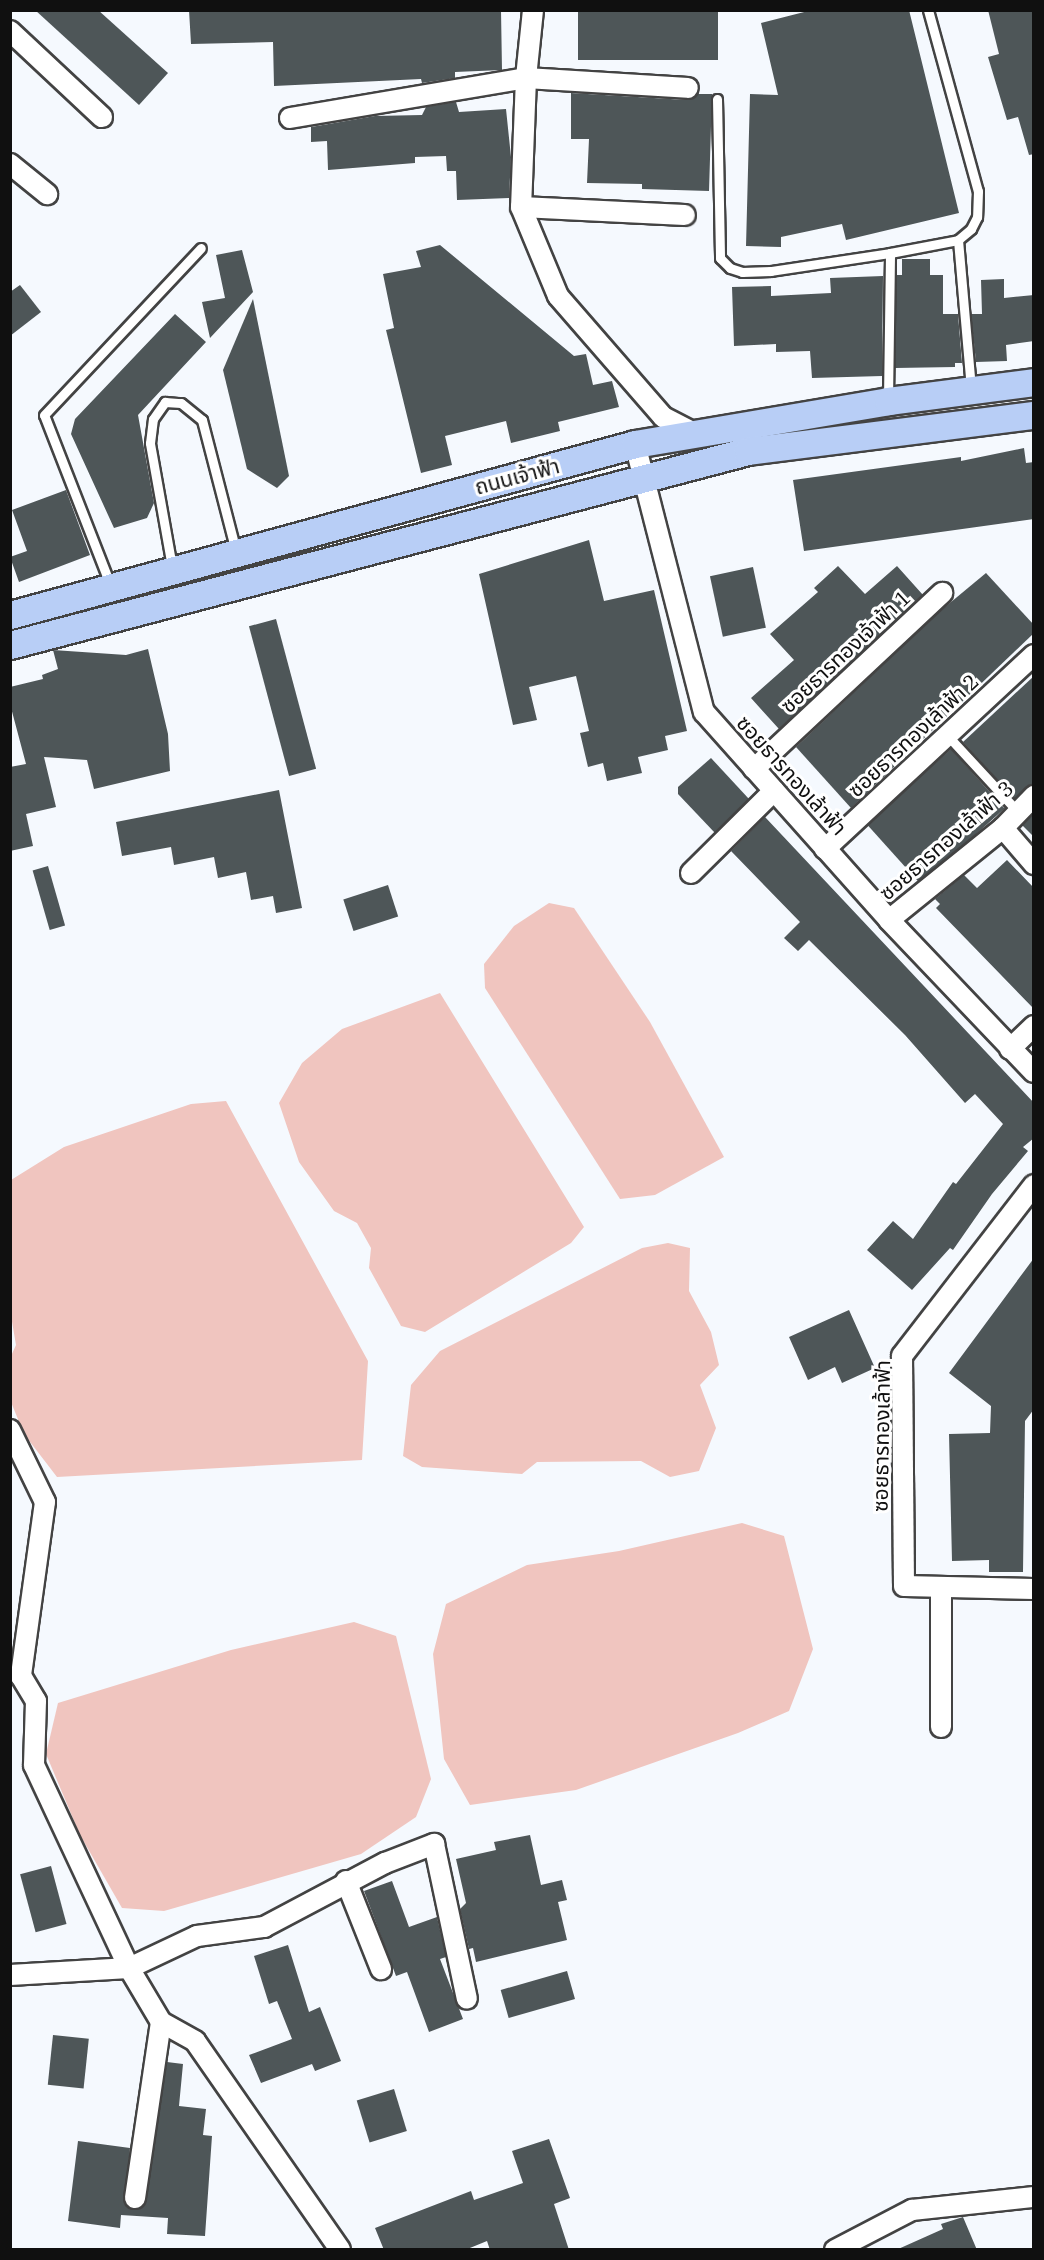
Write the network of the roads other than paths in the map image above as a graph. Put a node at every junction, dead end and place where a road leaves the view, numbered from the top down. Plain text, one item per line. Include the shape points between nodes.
1 (533, 10) edge
2 (928, 10) edge
3 (10, 31) edge
4 (526, 78) junction
5 (688, 88) dead end
6 (717, 99) dead end
7 (102, 117) dead end
8 (290, 118) dead end
9 (10, 164) edge
10 (47, 194) dead end
11 (521, 207) junction
12 (685, 215) dead end
13 (958, 240) junction
14 (201, 248) dead end
15 (890, 253) junction
16 (1034, 382) edge
17 (971, 390) junction
18 (888, 401) junction
19 (1034, 414) edge
20 (696, 434) junction
21 (635, 444) junction
22 (643, 478) junction
23 (237, 552) junction
24 (172, 570) junction
25 (111, 586) junction
26 (942, 593) dead end
27 (10, 615) edge
28 (10, 645) edge
29 (1034, 655) edge
30 (947, 735) junction
31 (754, 769) junction
32 (774, 791) junction
33 (1034, 796) edge
34 (1017, 812) junction
35 (1002, 828) junction
36 (825, 849) junction
37 (1034, 864) edge
38 (692, 873) dead end
39 (889, 920) junction
40 (1034, 1026) edge
41 (1010, 1048) junction
42 (1034, 1072) edge
43 (1034, 1185) edge
44 (10, 1430) edge
45 (941, 1588) junction
46 (1034, 1589) edge
47 (941, 1727) dead end
48 (346, 1881) junction
49 (129, 1968) junction
50 (381, 1969) dead end
51 (10, 1975) edge
52 (467, 1999) dead end
53 (161, 2022) junction
54 (1034, 2197) edge
55 (135, 2198) dead end
56 (340, 2250) edge
57 (835, 2250) edge

1 - 4 street
2 - 13 lane via 978,191 977,217 971,229
3 - 7 street
4 - 5 street
4 - 8 street
4 - 11 street
6 - 15 lane via 720,258 730,268 742,272 771,271
9 - 10 street
11 - 12 street
11 - 20 street via 558,296 663,417
13 - 15 lane
13 - 17 lane
14 - 25 lane via 44,415
15 - 18 lane
16 - 17 main road, ถนนเจ้าฟ้า
17 - 18 main road, ถนนเจ้าฟ้า
18 - 20 main road, ถนนเจ้าฟ้า
19 - 22 main road, ถนนเจ้าฟ้า via 748,451
20 - 21 main road, ถนนเจ้าฟ้า
21 - 22 street, ซอยธารทองเล้าฟ้า
21 - 23 main road, ถนนเจ้าฟ้า
22 - 28 main road, ถนนเจ้าฟ้า
22 - 31 street, ซอยธารทองเล้าฟ้า via 704,712
23 - 24 main road, ถนนเจ้าฟ้า
23 - 24 lane via 202,420 181,403 165,402 153,419 150,443
24 - 25 main road, ถนนเจ้าฟ้า
25 - 27 main road, ถนนเจ้าฟ้า
26 - 31 street, ซอยธารทองเจ้าฟ้า 1
29 - 30 street, ซอยธารทองเล้าฟ้า 2
30 - 34 lane
30 - 36 street, ซอยธารทองเล้าฟ้า 2
31 - 32 street, ซอยธารทองเล้าฟ้า
32 - 36 street, ซอยธารทองเล้าฟ้า
32 - 38 street
33 - 34 street, ซอยธารทองเล้าฟ้า 3
34 - 35 street, ซอยธารทองเล้าฟ้า 3
35 - 37 street
35 - 39 street, ซอยธารทองเล้าฟ้า 3
36 - 39 street, ซอยธารทองเล้าฟ้า
39 - 41 street, ซอยธารทองเล้าฟ้า
40 - 41 street
41 - 42 street, ซอยธารทองเล้าฟ้า
43 - 45 street, ซอยธารทองเล้าฟ้า via 902,1356 904,1586
44 - 49 street via 45,1502 21,1676 36,1701 34,1765
45 - 46 street
45 - 47 street
48 - 49 street via 264,1927 197,1936
48 - 50 street
48 - 52 street via 434,1844
49 - 51 street
49 - 53 street
53 - 55 street
53 - 56 street via 195,2041
54 - 57 street via 912,2210

